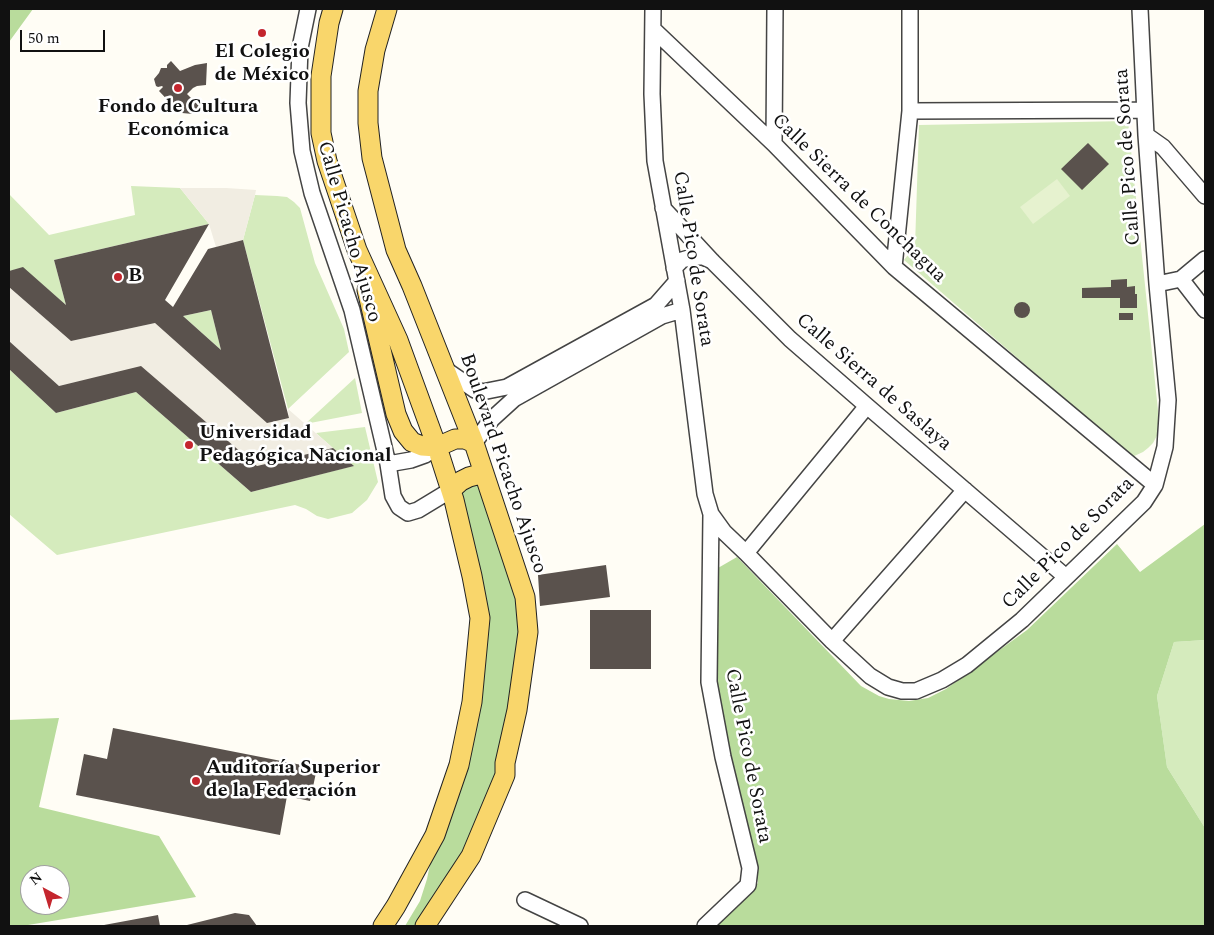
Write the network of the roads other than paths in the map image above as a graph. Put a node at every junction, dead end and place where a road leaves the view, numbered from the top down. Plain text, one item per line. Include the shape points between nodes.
1 (308, 9) edge
2 (333, 9) edge
3 (387, 9) edge
4 (653, 9) edge
5 (775, 9) edge
6 (910, 9) edge
7 (1142, 9) edge
8 (654, 30) junction
9 (1144, 110) junction
10 (910, 111) junction
11 (1146, 135) junction
12 (774, 144) junction
13 (1205, 196) edge
14 (663, 208) junction
15 (357, 250) junction
16 (1205, 259) edge
17 (712, 261) junction
18 (894, 267) junction
19 (676, 274) junction
20 (1181, 279) junction
21 (1157, 284) junction
22 (682, 310) junction
23 (1205, 310) edge
24 (446, 370) junction
25 (867, 406) junction
26 (474, 443) junction
27 (437, 447) junction
28 (388, 464) junction
29 (484, 474) junction
30 (1155, 486) junction
31 (451, 490) junction
32 (965, 490) junction
33 (711, 514) junction
34 (746, 553) junction
35 (1066, 577) junction
36 (832, 641) junction
37 (526, 900) dead end
38 (383, 926) edge
39 (425, 926) edge
40 (580, 926) edge
41 (705, 926) edge

1 - 28 street, Calle Picacho Ajusco via 299,65 302,151 312,193 352,310
2 - 15 main road via 321,76 322,133 327,162
3 - 24 main road, Boulevard Picacho Ajusco via 368,91 372,158 396,250
4 - 8 street, Calle Pico de Sorata
5 - 12 street
6 - 10 street
7 - 9 street, Calle Pico de Sorata
8 - 12 street, Calle Sierra de Conchagua
8 - 14 street, Calle Pico de Sorata via 655,161
9 - 10 street
9 - 11 street, Calle Pico de Sorata
10 - 18 street
11 - 13 street via 1163,147
11 - 21 street, Calle Pico de Sorata
12 - 18 street, Calle Sierra de Conchagua
14 - 17 street, Calle Sierra de Saslaya
14 - 19 street, Calle Pico de Sorata
15 - 27 main road via 398,340
15 - 27 main road via 396,414 412,442
16 - 20 street
17 - 19 street via 692,256 682,260
17 - 25 street, Calle Sierra de Saslaya via 790,339
18 - 30 street, Calle Sierra de Conchagua
19 - 22 street, Calle Pico de Sorata
19 - 24 street via 656,305 507,387 482,392
20 - 21 street
20 - 23 street
21 - 30 street, Calle Pico de Sorata via 1168,400 1165,447
22 - 26 street via 662,316 520,395 492,419
22 - 33 street, Calle Pico de Sorata via 705,494
24 - 26 main road, Boulevard Picacho Ajusco
25 - 32 street, Calle Sierra de Saslaya
25 - 34 street
26 - 27 main road via 455,439
26 - 29 main road, Boulevard Picacho Ajusco
27 - 28 street via 411,460
27 - 31 main road
28 - 31 street, Calle Picacho Ajusco via 393,496 399,507 408,512 418,510
29 - 31 main road via 469,477
29 - 39 main road, Boulevard Picacho Ajusco via 525,597 528,632 505,775 471,856
30 - 35 street, Calle Pico de Sorata via 1144,502
31 - 38 main road via 480,618 472,702 459,765 435,835
32 - 35 street, Calle Sierra de Saslaya
32 - 36 street
33 - 34 street, Calle Pico de Sorata
33 - 41 street, Calle Pico de Sorata via 708,682 750,868 748,885
34 - 36 street, Calle Pico de Sorata
35 - 36 street, Calle Pico de Sorata via 1022,620 967,665 916,691 888,687 870,676
37 - 40 street

